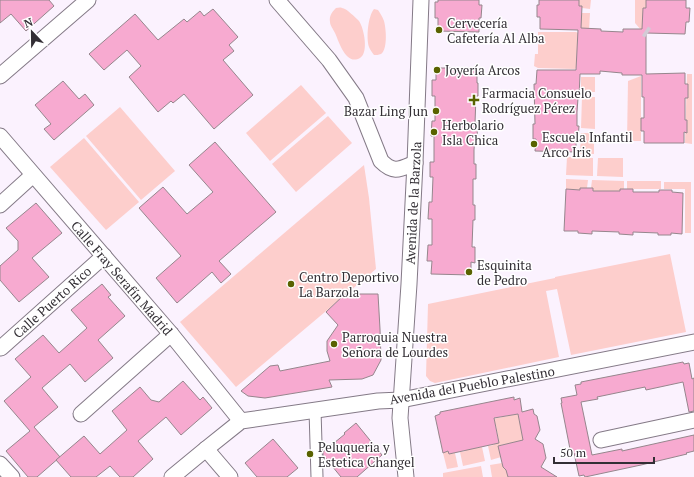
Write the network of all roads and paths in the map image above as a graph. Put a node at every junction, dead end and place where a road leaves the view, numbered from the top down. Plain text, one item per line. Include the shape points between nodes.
1 (86, 0) edge
2 (277, 0) edge
3 (421, 0) edge
4 (0, 76) edge
5 (0, 136) edge
6 (415, 163) junction
7 (33, 175) junction
8 (0, 205) edge
9 (104, 256) junction
10 (171, 334) junction
11 (694, 342) edge
12 (0, 348) edge
13 (401, 400) junction
14 (315, 410) junction
15 (81, 414) dead end
16 (694, 420) edge
17 (241, 421) junction
18 (601, 440) dead end
19 (206, 448) junction
20 (0, 464) edge
21 (12, 477) edge
22 (172, 477) edge
23 (230, 477) edge
24 (317, 477) edge
25 (406, 477) edge

1 - 4 street
2 - 6 street via 330,60 356,98 381,161 388,167 399,170
3 - 6 street, Avenida de la Barzola
5 - 7 street, Calle Fray Serafín Madrid
6 - 13 street, Avenida de la Barzola
7 - 8 street
7 - 9 street, Calle Fray Serafín Madrid
9 - 10 street, Calle Fray Serafín Madrid
9 - 12 street, Calle Puerto Rico
10 - 15 street
10 - 17 street, Calle Fray Serafín Madrid
11 - 13 street, Avenida del Pueblo Palestino
13 - 14 street, Avenida del Pueblo Palestino
13 - 25 street, Avenida de la Barzola via 400,418
14 - 17 street, Avenida del Pueblo Palestino
14 - 24 street
16 - 18 street
17 - 19 street, Avenida del Pueblo Palestino
19 - 22 street, Avenida del Pueblo Palestino
19 - 23 street
20 - 21 street

